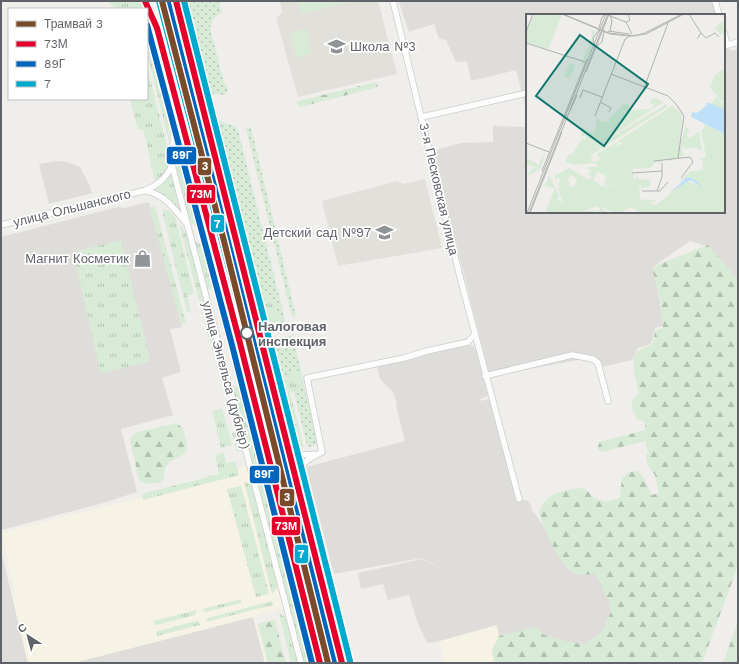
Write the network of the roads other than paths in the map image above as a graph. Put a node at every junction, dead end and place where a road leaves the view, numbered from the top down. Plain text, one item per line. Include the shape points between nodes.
1 (145, 1) edge
2 (151, 1) edge
3 (176, 1) edge
4 (180, 1) edge
5 (393, 1) edge
6 (715, 1) edge
7 (719, 14) edge
8 (181, 20) junction
9 (158, 28) junction
10 (738, 42) edge
11 (726, 46) edge
12 (526, 93) edge
13 (175, 97) junction
14 (422, 118) junction
15 (172, 165) junction
16 (143, 191) junction
17 (1, 225) edge
18 (188, 226) junction
19 (234, 239) junction
20 (214, 244) junction
21 (475, 334) junction
22 (485, 376) junction
23 (608, 400) dead end
24 (289, 449) junction
25 (322, 452) junction
26 (296, 477) junction
27 (519, 499) dead end
28 (301, 663) edge
29 (320, 663) edge
30 (342, 663) edge

1 - 9 main road
2 - 9 main road
3 - 8 main road
4 - 8 main road
5 - 14 street, 3-я Песковская улица
6 - 7 street
8 - 19 main road
9 - 13 main road
10 - 11 street
12 - 14 street
13 - 15 street, улица Энгельса (дублёр)
13 - 20 main road
14 - 21 street, 3-я Песковская улица
15 - 16 street, улица Ольшанского via 161,181
15 - 18 street, улица Энгельса (дублёр)
16 - 17 street, улица Ольшанского
16 - 18 street via 162,197
18 - 28 street, улица Энгельса (дублёр)
19 - 20 main road
19 - 24 main road
20 - 29 main road
21 - 22 street, 3-я Песковская улица
21 - 25 street via 468,342 307,378
22 - 23 street via 572,355 598,363
22 - 27 street, 3-я Песковская улица
24 - 25 street via 294,453 306,455
24 - 26 main road
25 - 26 street via 304,462
26 - 30 main road

